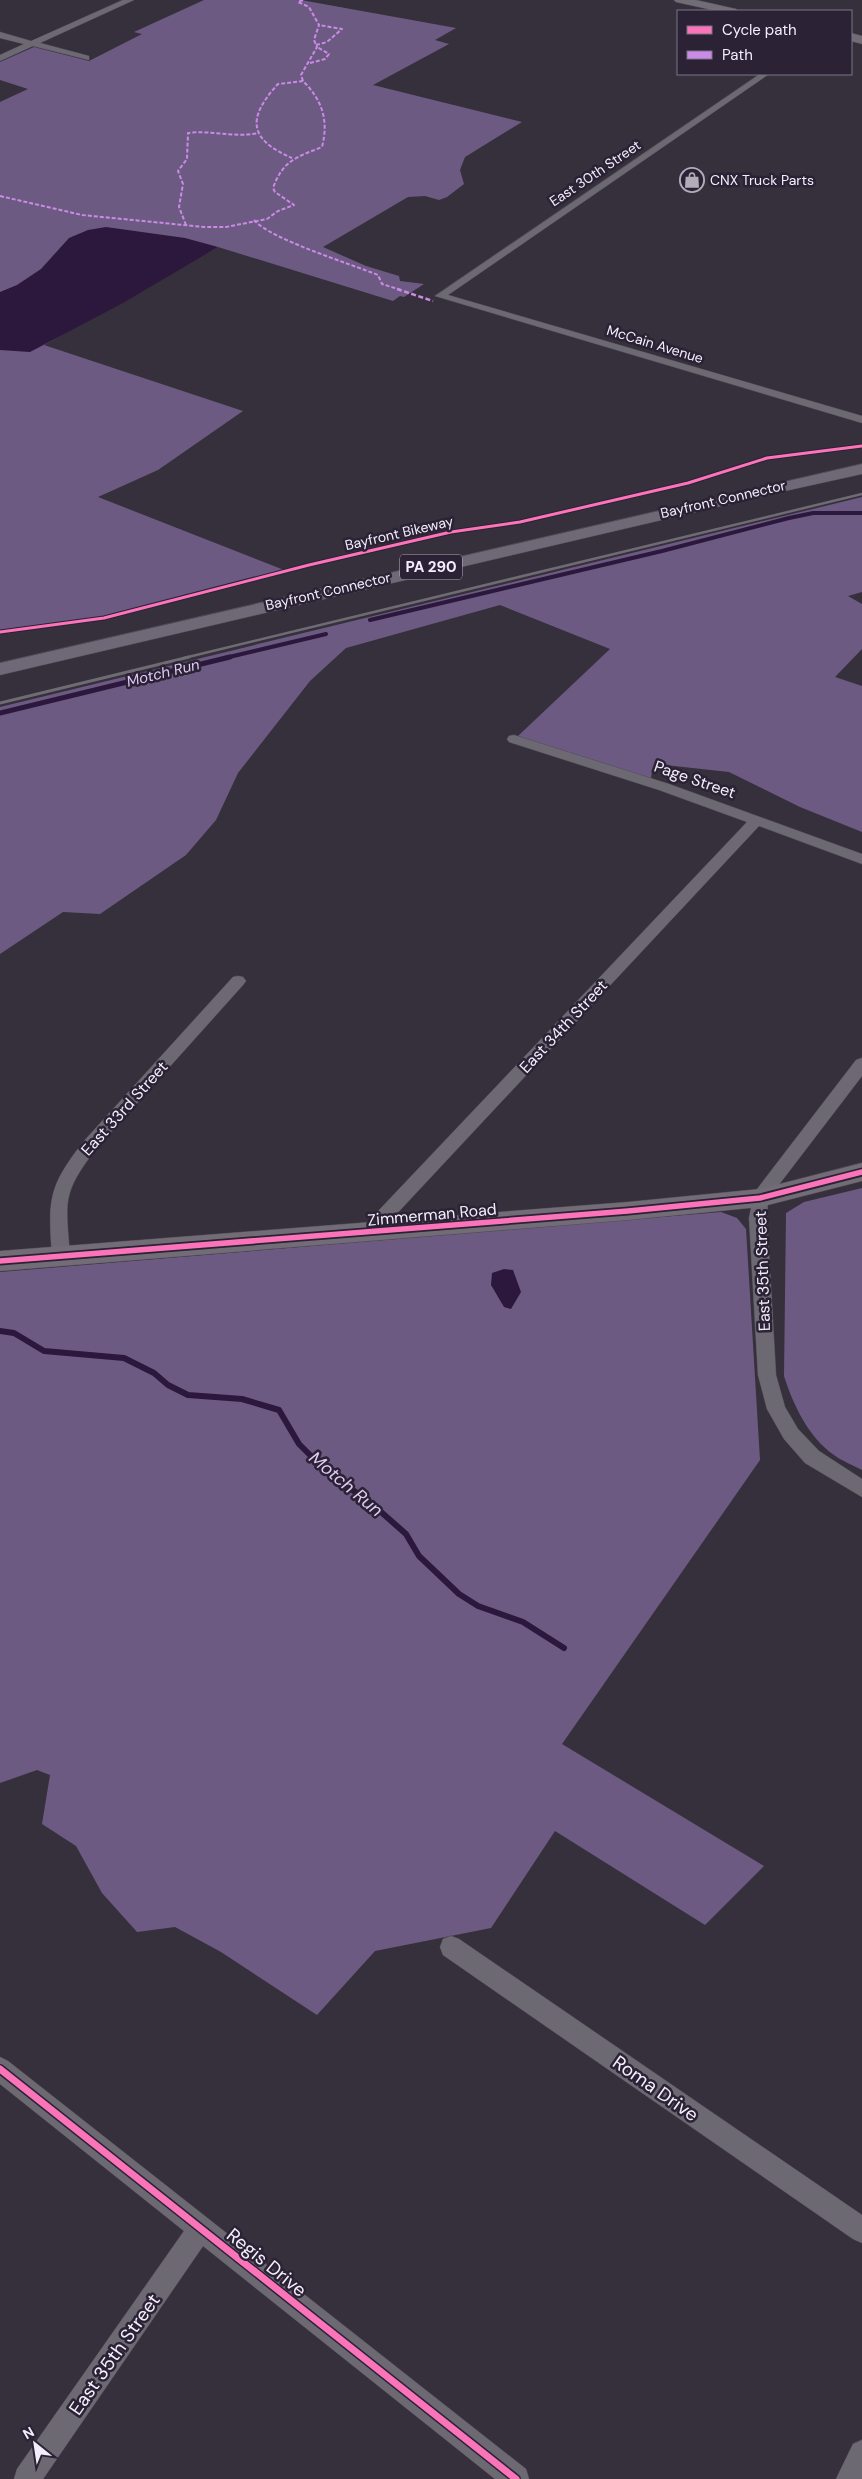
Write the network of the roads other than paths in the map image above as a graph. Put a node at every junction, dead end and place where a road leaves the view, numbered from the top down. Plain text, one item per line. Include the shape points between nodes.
1 (130, 0) edge
2 (680, 0) edge
3 (727, 10) edge
4 (0, 35) edge
5 (32, 44) junction
6 (0, 58) edge
7 (86, 58) dead end
8 (764, 75) edge
9 (440, 296) joint
10 (862, 420) edge
11 (862, 456) edge
12 (862, 469) edge
13 (0, 655) edge
14 (0, 669) edge
15 (514, 739) dead end
16 (757, 820) junction
17 (862, 859) edge
18 (238, 981) dead end
19 (862, 1064) edge
20 (862, 1172) edge
21 (760, 1198) junction
22 (369, 1232) junction
23 (61, 1256) junction
24 (0, 1262) edge
25 (862, 1489) edge
26 (451, 1946) dead end
27 (0, 2069) edge
28 (201, 2228) junction
29 (862, 2230) edge
30 (862, 2453) edge
31 (27, 2479) edge
32 (516, 2479) edge
33 (850, 2479) edge

1 - 5 street
2 - 3 street
4 - 5 street
5 - 6 street
5 - 7 street
8 - 9 street, East 30th Street
9 - 10 street, McCain Avenue
11 - 13 highway, Bayfront Connector / PA 290 via 428,553
12 - 14 highway, Bayfront Connector / PA 290
15 - 16 street, Page Street
16 - 17 street, Page Street
16 - 22 street, East 34th Street
18 - 23 street, East 33rd Street via 72,1168 62,1187 58,1208
19 - 21 street, East 35th Street
20 - 21 street, Zimmerman Road
21 - 22 street, Zimmerman Road
21 - 25 street, East 35th Street via 758,1218 767,1375 776,1409 798,1443 824,1466
22 - 23 street, Zimmerman Road
23 - 24 street, Zimmerman Road
26 - 29 street, Roma Drive
27 - 28 street, Regis Drive
28 - 31 street, East 35th Street
28 - 32 street, Regis Drive
30 - 33 street

